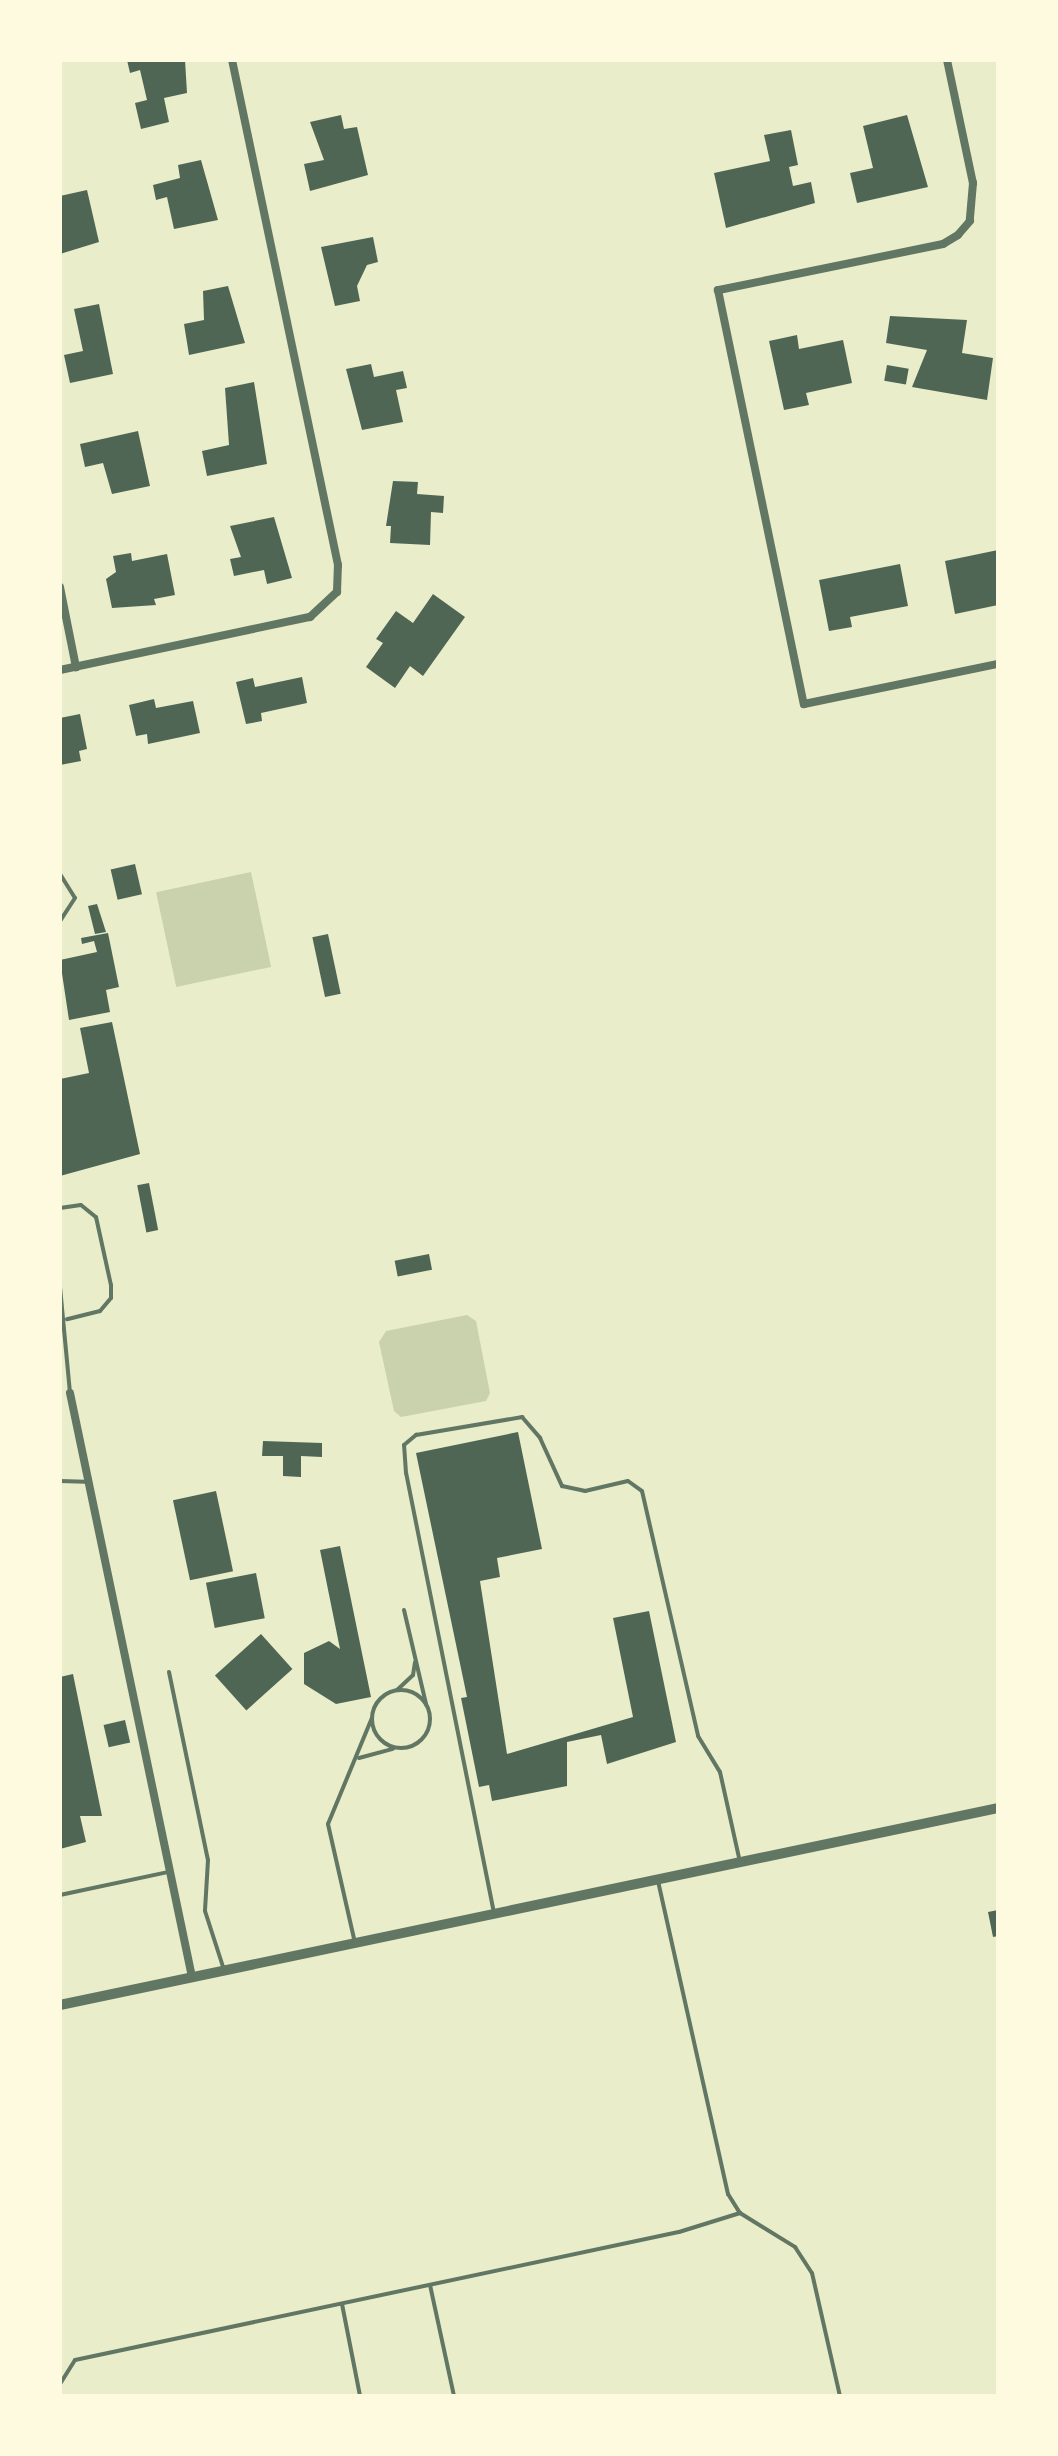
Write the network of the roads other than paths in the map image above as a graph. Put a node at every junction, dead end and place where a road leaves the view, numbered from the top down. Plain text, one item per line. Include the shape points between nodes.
1 (232, 60) edge
2 (947, 60) edge
3 (60, 587) edge
4 (998, 664) edge
5 (76, 667) junction
6 (60, 670) edge
7 (60, 874) edge
8 (60, 920) edge
9 (60, 1208) edge
10 (60, 1287) edge
11 (67, 1319) junction
12 (63, 1371) edge
13 (70, 1393) joint
14 (60, 1481) edge
15 (87, 1482) junction
16 (404, 1610) dead end
17 (416, 1658) junction
18 (170, 1672) dead end
19 (396, 1691) junction
20 (428, 1708) junction
21 (372, 1718) junction
22 (402, 1748) junction
23 (359, 1758) junction
24 (998, 1808) edge
25 (740, 1862) junction
26 (171, 1871) junction
27 (658, 1879) junction
28 (60, 1895) edge
29 (494, 1913) junction
30 (355, 1943) junction
31 (224, 1970) junction
32 (192, 1977) junction
33 (60, 2005) edge
34 (740, 2212) junction
35 (430, 2285) junction
36 (342, 2304) junction
37 (60, 2384) edge
38 (360, 2396) edge
39 (454, 2396) edge
40 (840, 2396) edge

1 - 5 street via 338,565 335,597 310,617
2 - 4 street via 973,183 970,221 943,244 718,290 804,704
3 - 5 street
5 - 6 street
7 - 8 lane via 75,898
9 - 11 lane via 81,1204 96,1217 111,1285 111,1298 100,1311
10 - 11 lane
11 - 12 lane
12 - 13 lane
13 - 15 street
14 - 15 lane
15 - 26 street
16 - 17 lane
17 - 19 lane via 413,1675
17 - 20 lane
18 - 31 lane via 208,1860 205,1912
19 - 20 lane via 415,1694
19 - 21 lane via 379,1700
20 - 22 lane via 425,1735
21 - 22 lane via 378,1737
21 - 23 lane
22 - 23 lane
23 - 30 lane via 328,1824
24 - 25 street
25 - 27 street
25 - 29 lane via 720,1772 698,1736 642,1491 628,1481 585,1491 562,1486 531,1423 505,1416 412,1436 404,1446
26 - 28 lane
26 - 32 street
27 - 29 street
27 - 34 lane via 728,2194
29 - 30 street
30 - 31 street
31 - 32 street
32 - 33 street
34 - 35 lane via 679,2232
34 - 40 lane via 795,2246 812,2273
35 - 36 lane
35 - 39 lane
36 - 37 lane via 75,2360
36 - 38 lane

